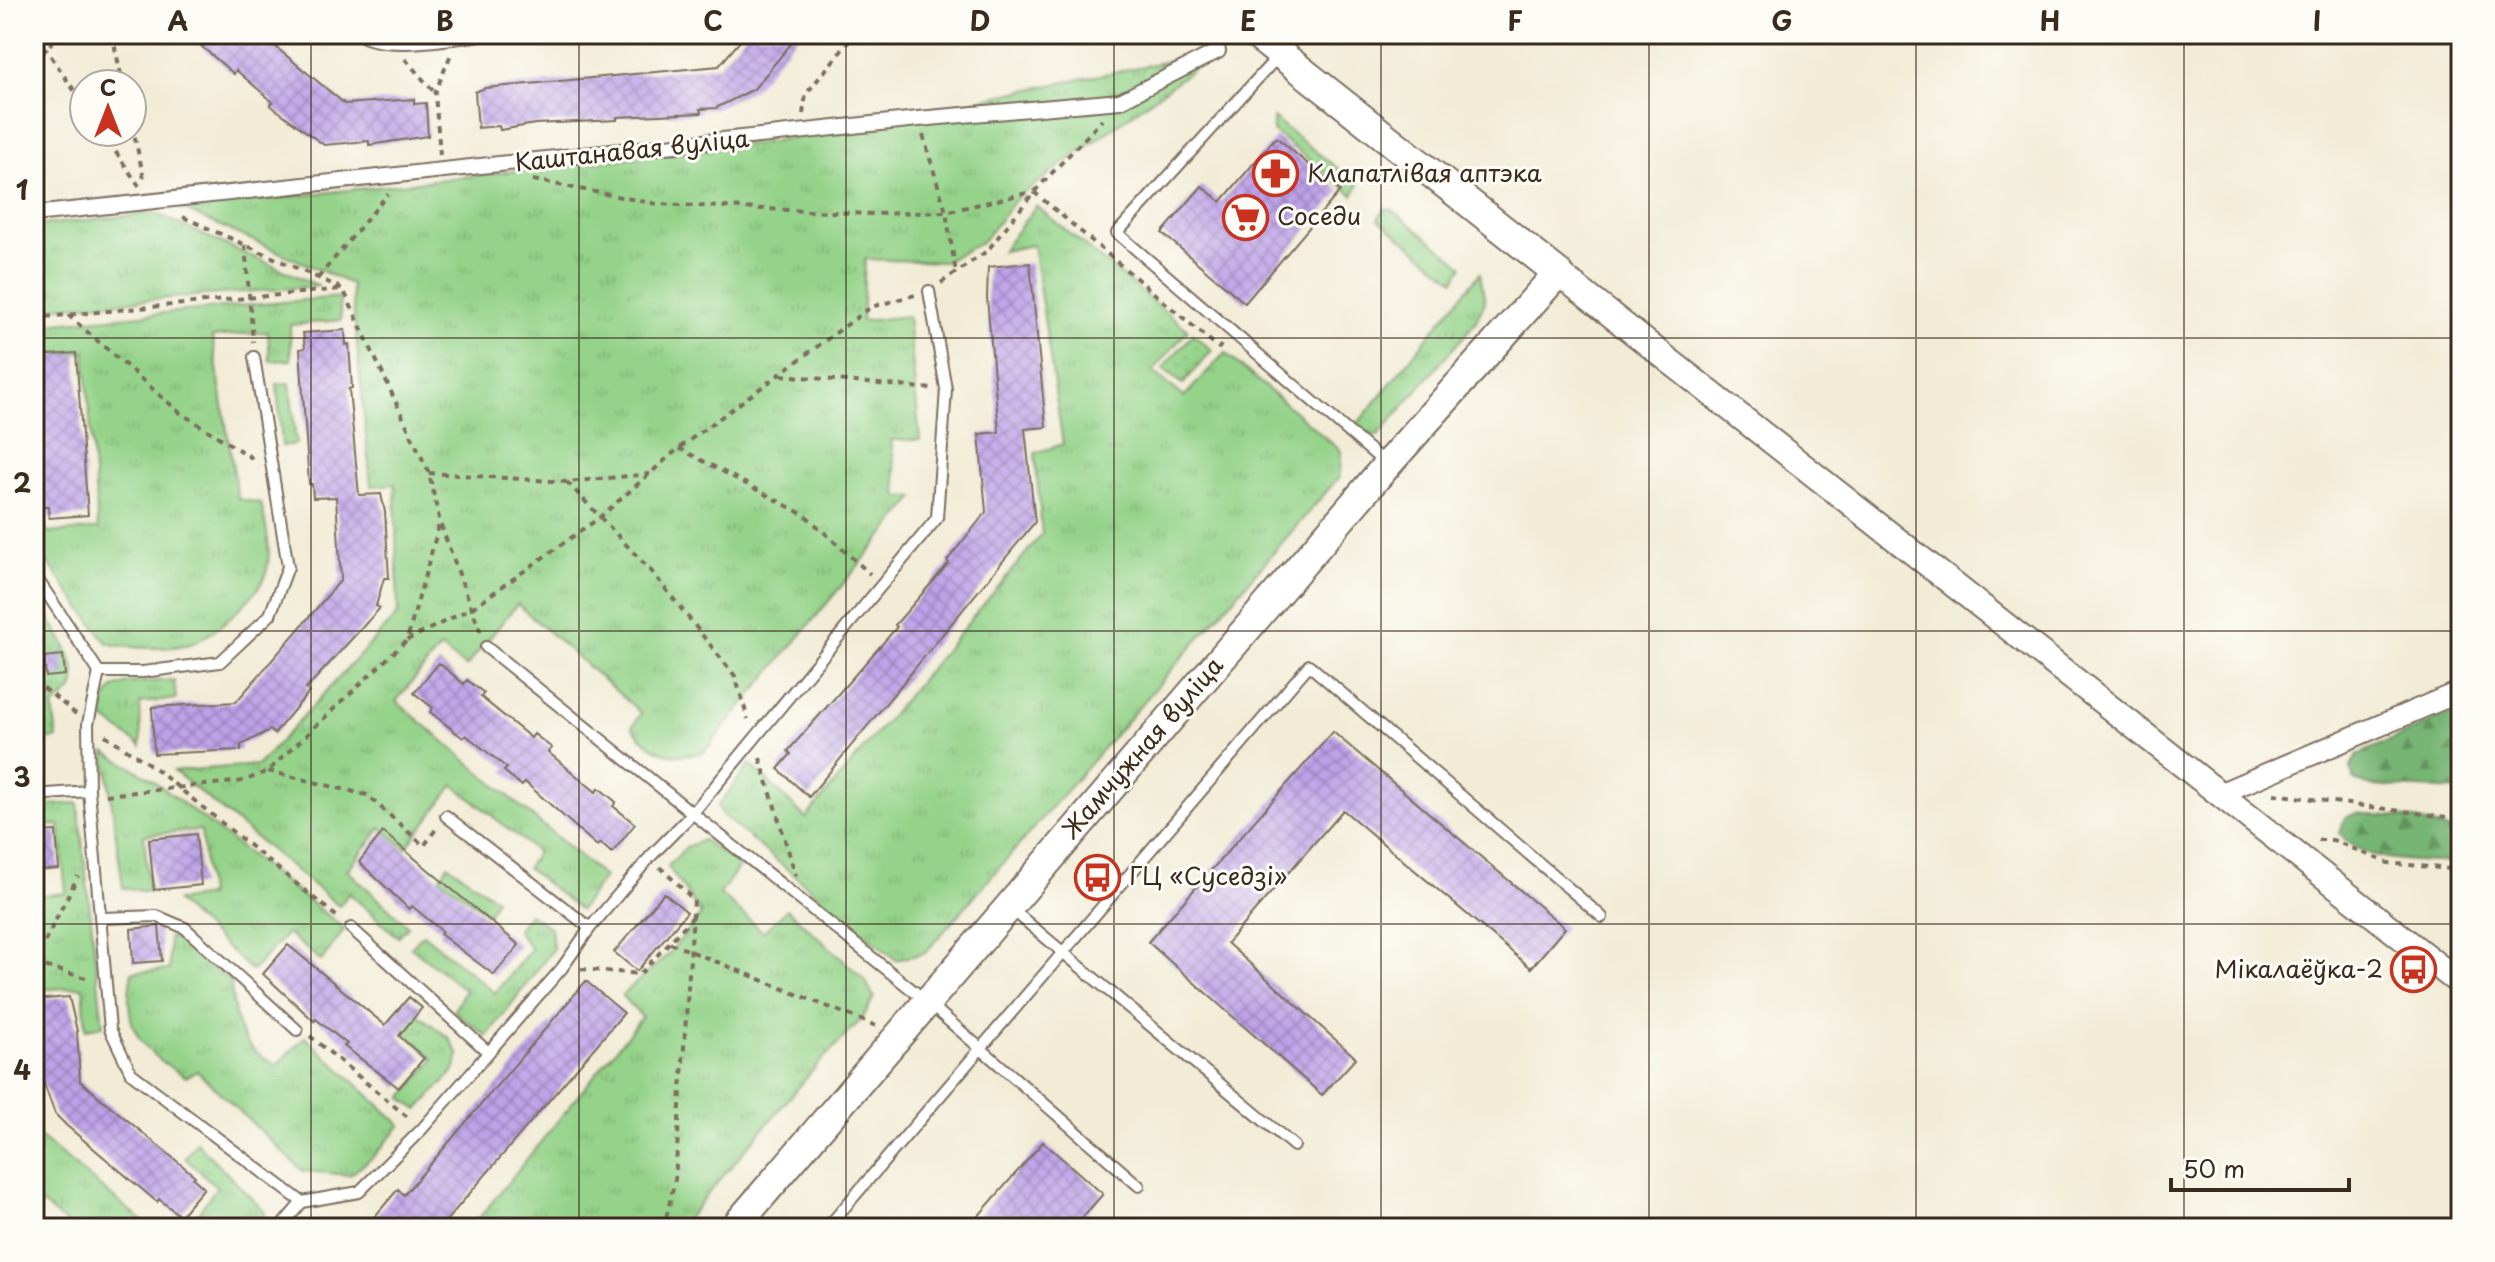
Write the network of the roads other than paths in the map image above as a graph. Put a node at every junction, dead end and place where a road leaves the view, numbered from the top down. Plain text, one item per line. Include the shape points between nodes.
1 (359, 34) edge
2 (488, 34) edge
3 (1255, 34) edge
4 (1218, 51) dead end
5 (1280, 54) junction
6 (34, 214) edge
7 (1558, 273) junction
8 (929, 291) road end
9 (254, 357) road end
10 (1387, 465) junction
11 (34, 574) edge
12 (486, 647) road end
13 (99, 672) junction
14 (2461, 691) edge
15 (89, 791) junction
16 (2225, 791) junction
17 (34, 795) edge
18 (692, 814) junction
19 (446, 816) road end
20 (1008, 906) junction
21 (1602, 917) dead end
22 (103, 918) junction
23 (351, 928) road end
24 (590, 928) junction
25 (1062, 952) junction
26 (2461, 984) edge
27 (926, 1001) junction
28 (297, 1030) road end
29 (980, 1047) junction
30 (488, 1052) junction
31 (1294, 1146) dead end
32 (1139, 1186) dead end
33 (302, 1202) junction
34 (280, 1228) edge
35 (734, 1228) edge
36 (827, 1228) edge

1 - 2 lane via 369,41 390,42
3 - 5 main road
4 - 6 street, Каштанавая вуліца via 1120,101
5 - 7 main road
5 - 10 lane via 1117,233
7 - 10 main road, Жамчужная вуліца
7 - 16 street
8 - 18 lane via 946,389 937,518
9 - 13 lane via 288,567 270,615 220,662
10 - 20 main road, Жамчужная вуліца
11 - 13 lane
12 - 18 lane
13 - 15 lane via 88,724
14 - 16 street
15 - 17 lane
15 - 22 lane
16 - 26 street
18 - 24 lane
18 - 27 lane
19 - 24 lane
20 - 25 lane
20 - 27 main road, Жамчужная вуліца
21 - 25 lane via 1309,665
22 - 28 lane via 157,916 185,928
22 - 33 lane via 110,1029 131,1073
23 - 30 lane
24 - 30 lane
25 - 29 lane
25 - 31 lane
27 - 29 lane
27 - 35 main road, Жамчужная вуліца
29 - 32 lane
29 - 36 lane
30 - 33 lane via 359,1192
33 - 34 lane

